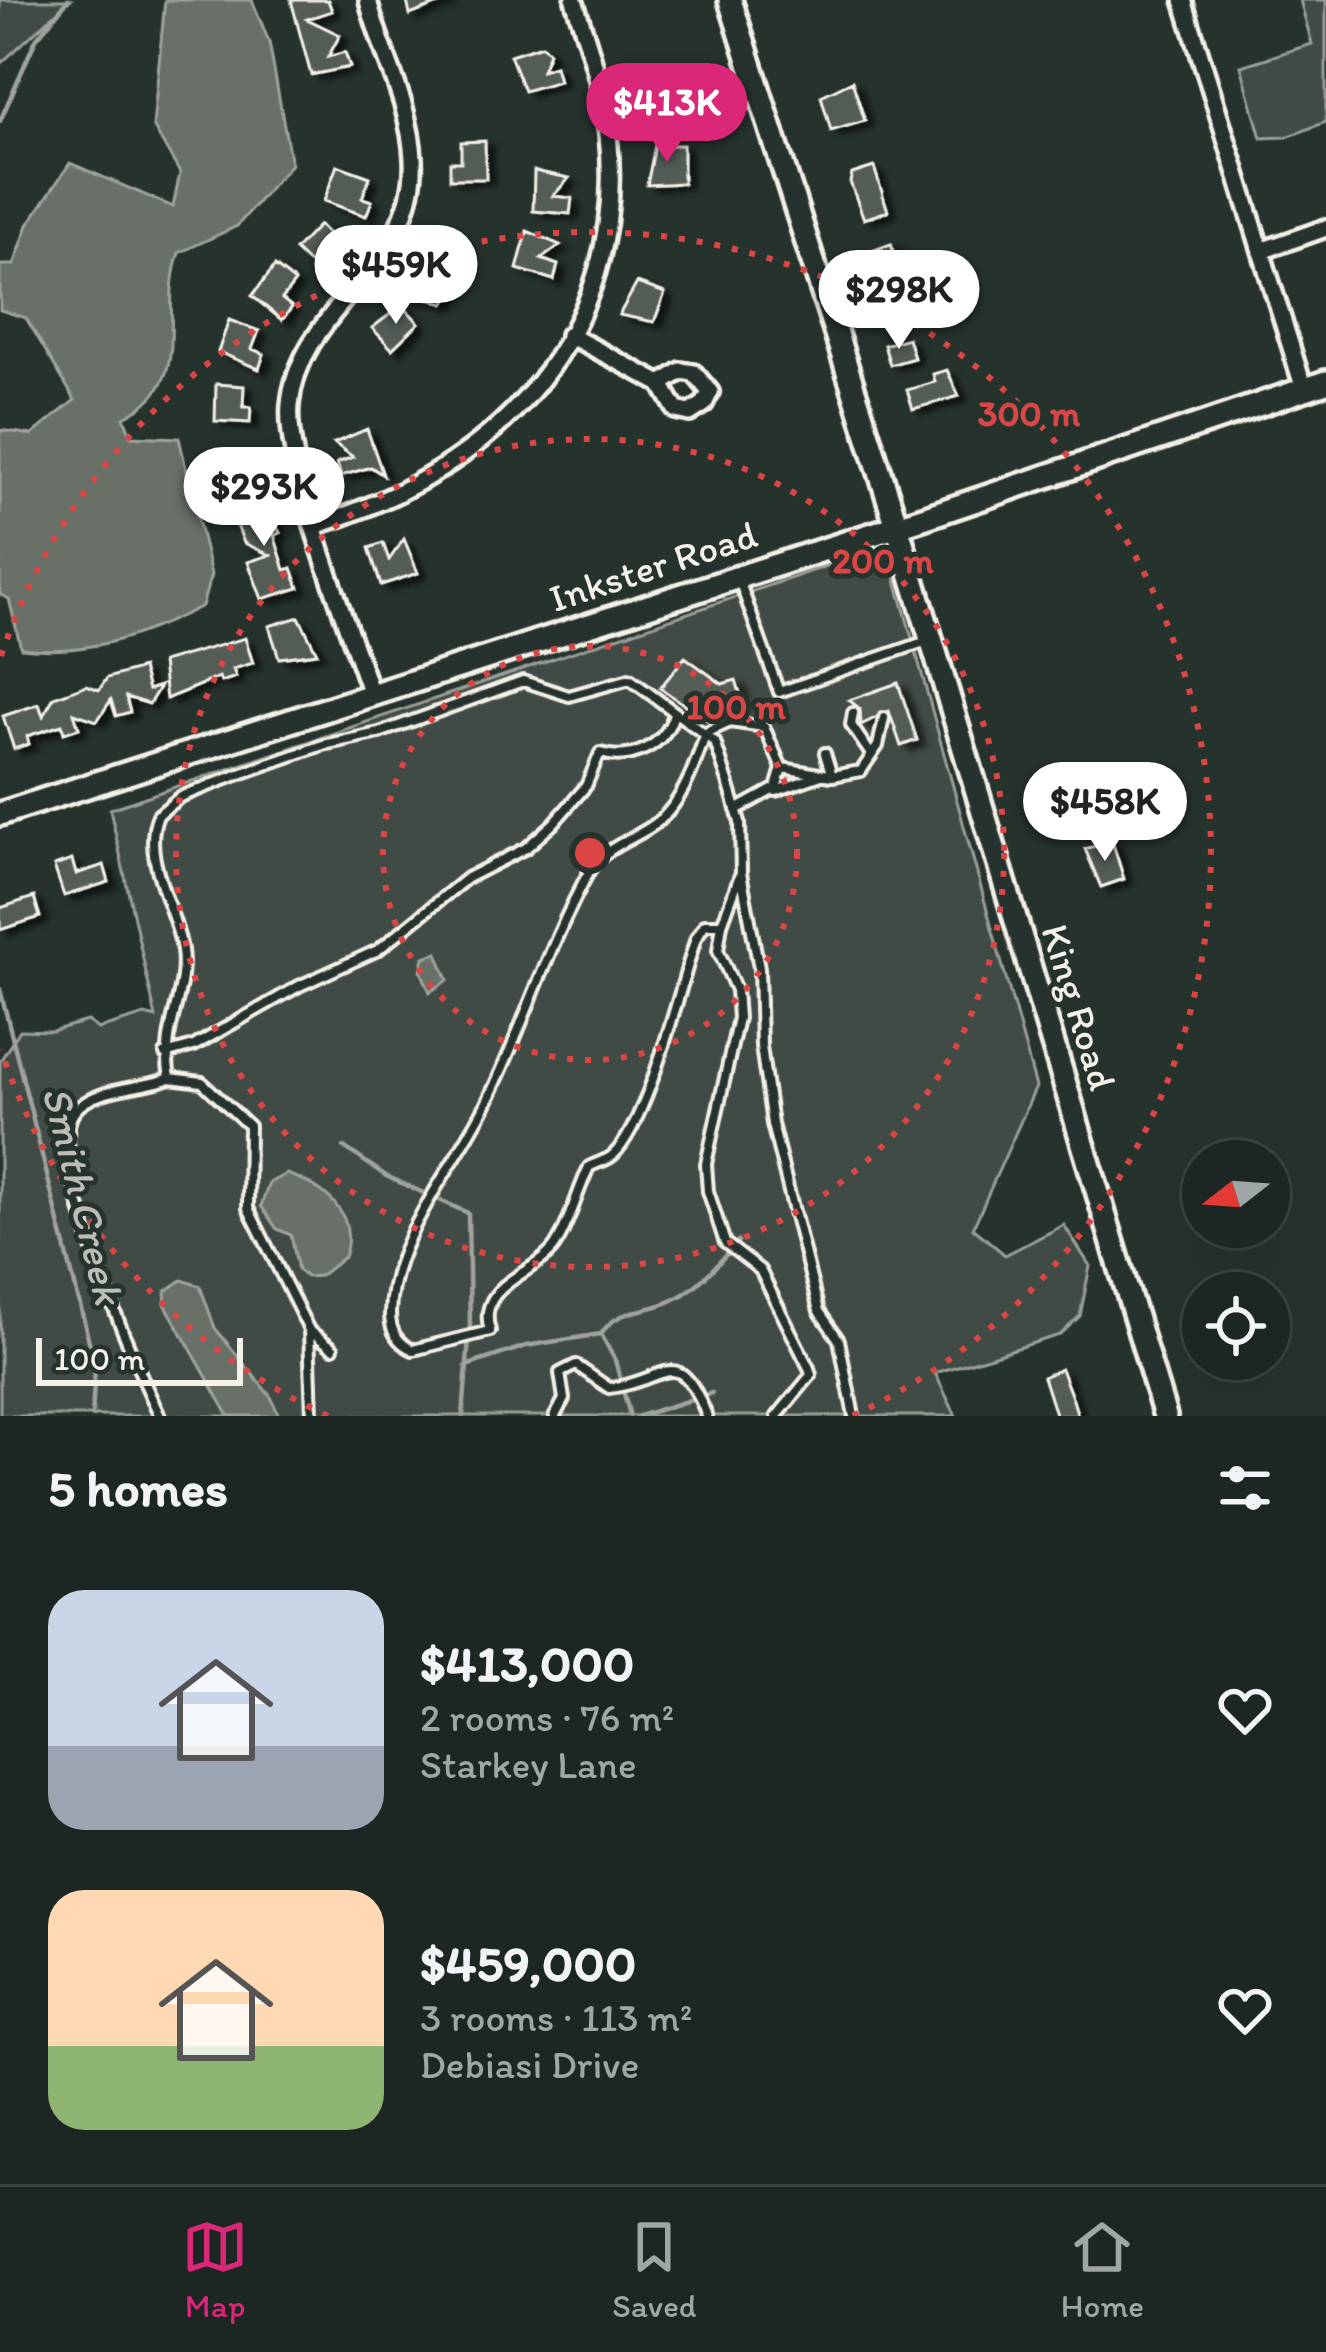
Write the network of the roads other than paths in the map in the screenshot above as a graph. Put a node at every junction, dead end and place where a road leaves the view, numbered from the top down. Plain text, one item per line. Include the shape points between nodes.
1 (368, 0) edge
2 (574, 0) edge
3 (730, 0) edge
4 (1183, 0) edge
5 (1326, 227) edge
6 (1261, 250) junction
7 (568, 335) junction
8 (662, 384) dead end
9 (1315, 385) edge
10 (317, 525) junction
11 (897, 526) junction
12 (738, 577) junction
13 (932, 640) junction
14 (371, 694) junction
15 (853, 712) dead end
16 (674, 713) junction
17 (884, 718) dead end
18 (706, 734) junction
19 (825, 753) dead end
20 (870, 754) junction
21 (782, 768) junction
22 (828, 775) junction
23 (769, 794) junction
24 (736, 810) junction
25 (0, 814) edge
26 (741, 873) junction
27 (722, 924) junction
28 (166, 1054) junction
29 (170, 1078) junction
30 (309, 1330) junction
31 (333, 1348) dead end
32 (160, 1416) edge
33 (312, 1416) edge
34 (555, 1416) edge
35 (707, 1416) edge
36 (777, 1416) edge
37 (854, 1416) edge
38 (1165, 1416) edge

1 - 10 street via 414,164 395,239 321,328 295,377 290,432
2 - 7 street via 602,95 610,168 603,242
3 - 11 street, King Road
4 - 6 street
5 - 6 street
6 - 9 street
7 - 8 street
7 - 10 street via 509,421 464,456 382,504
9 - 11 street, Inkster Road
10 - 14 street
11 - 12 street, Inkster Road
11 - 13 street, King Road
12 - 13 lane via 778,692
12 - 14 street, Inkster Road
13 - 38 street, King Road
14 - 25 street, Inkster Road
15 - 20 lane via 850,725
16 - 18 lane
16 - 28 lane via 644,751 594,759 586,786 554,824 466,878 378,950
16 - 28 lane via 630,679 569,696 523,681 237,775 163,808 153,834 182,964
17 - 20 lane
18 - 21 lane via 730,722 764,727
18 - 24 lane
18 - 27 lane via 667,814 611,847 590,870 484,1109 428,1205 392,1301 392,1330 413,1350 490,1331 488,1315 503,1284 553,1249 589,1166 623,1142 700,928
19 - 22 lane
20 - 22 lane via 851,777
21 - 22 lane
21 - 23 lane
22 - 23 lane
23 - 24 lane
24 - 26 lane
26 - 27 lane
26 - 37 lane via 780,1164 820,1311 838,1340
27 - 36 lane via 718,950 736,990 737,1018 706,1178 725,1243 760,1270 809,1368
28 - 29 lane
29 - 30 lane via 195,1078 247,1121 252,1223
29 - 32 lane via 90,1100 69,1128 89,1243
30 - 31 lane
30 - 33 lane
34 - 35 lane via 564,1399 560,1373 569,1365 609,1388 671,1369 688,1375

